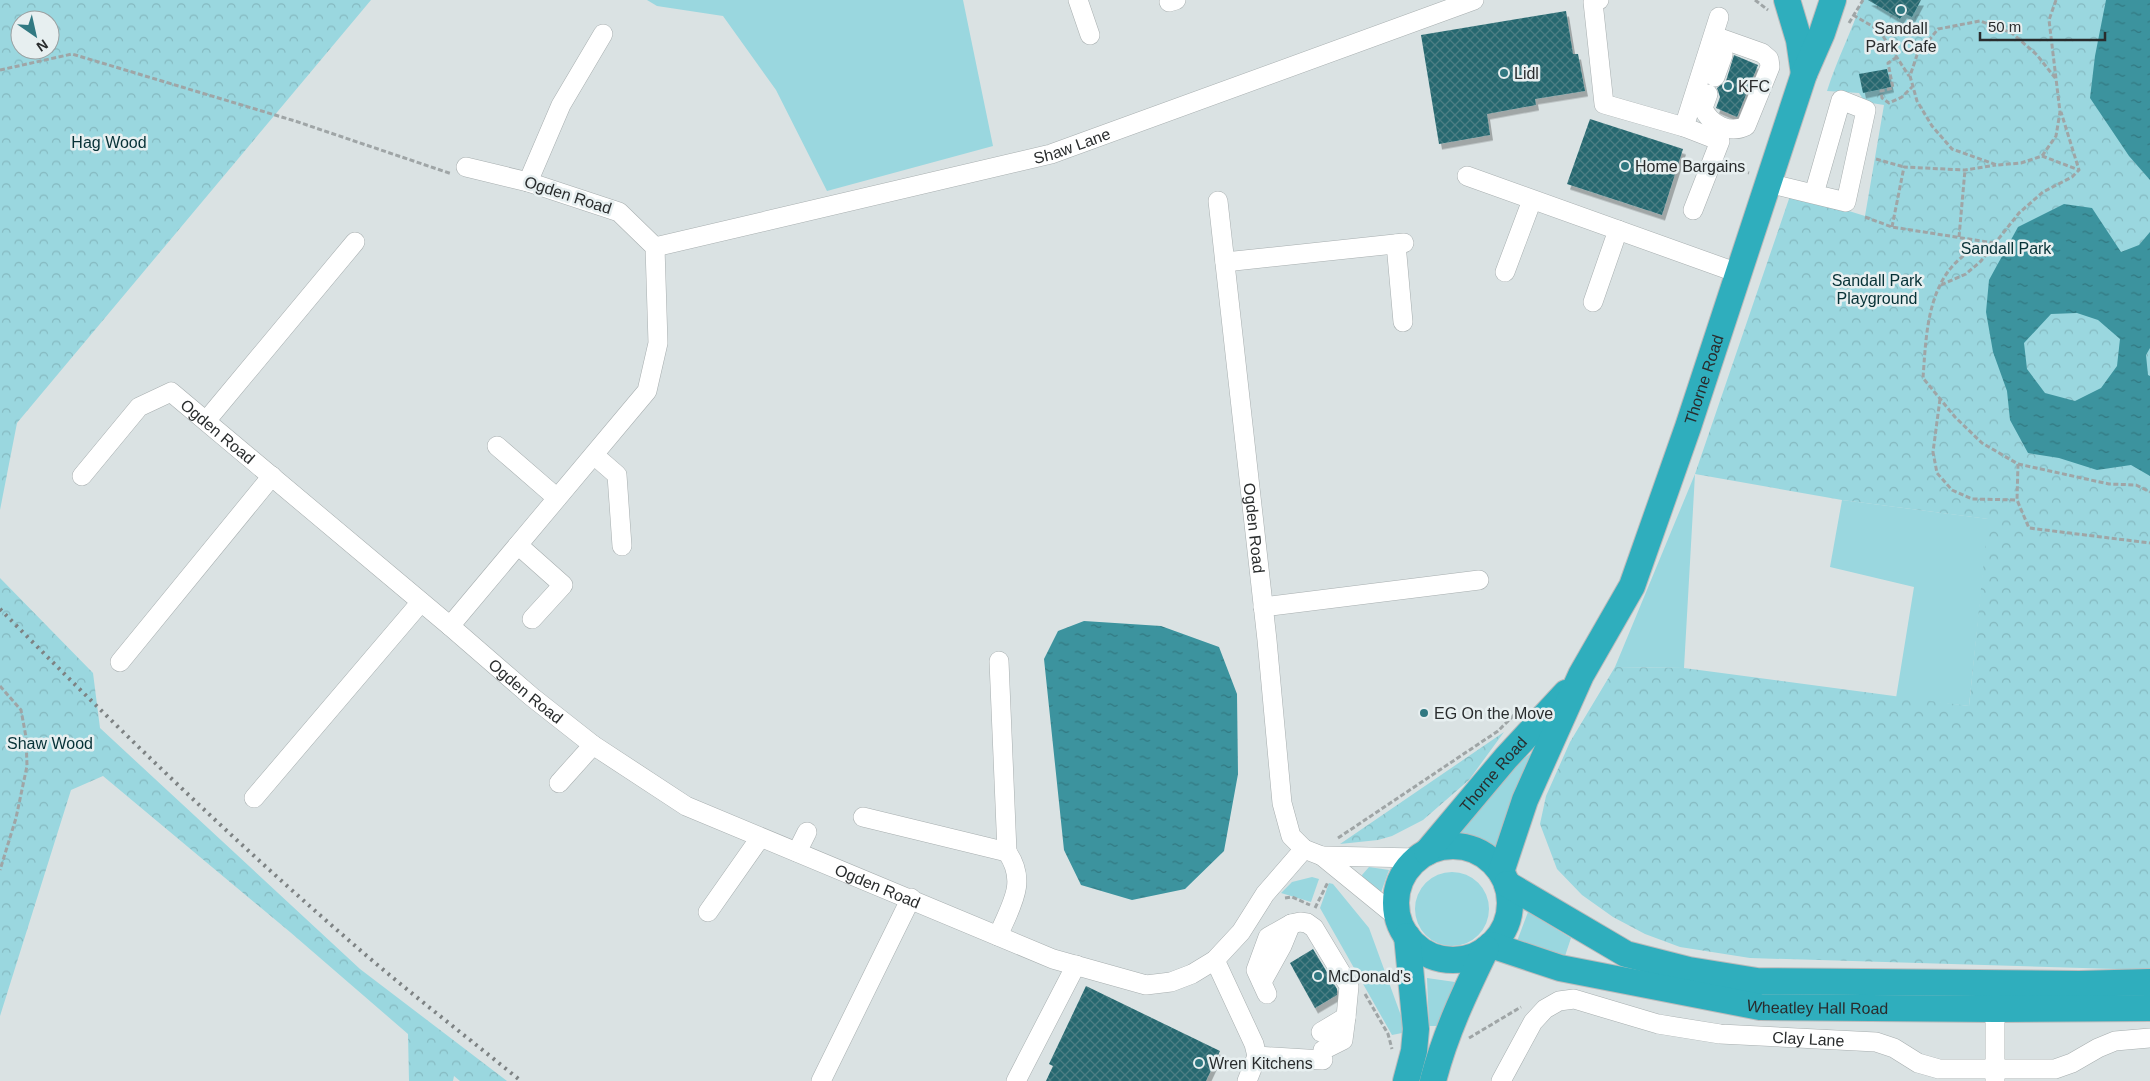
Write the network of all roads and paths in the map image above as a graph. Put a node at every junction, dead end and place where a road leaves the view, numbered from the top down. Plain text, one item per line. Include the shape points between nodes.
1 (1078, 0) edge
2 (1474, 0) edge
3 (1599, 0) edge
4 (1787, 0) edge
5 (2056, 0) edge
6 (1843, 8) edge
7 (1719, 17) dead end
8 (604, 34) dead end
9 (1090, 35) dead end
10 (1712, 40) junction
11 (1898, 57) junction
12 (0, 70) edge
13 (1804, 74) junction
14 (1910, 76) junction
15 (2056, 79) junction
16 (1912, 87) junction
17 (2060, 112) junction
18 (1684, 127) junction
19 (2042, 156) junction
20 (1876, 159) dead end
21 (1712, 161) junction
22 (1997, 165) junction
23 (466, 167) joint
24 (1904, 167) junction
25 (1964, 170) junction
26 (2079, 170) junction
27 (1467, 176) dead end
28 (1768, 181) junction
29 (528, 182) junction
30 (1814, 194) junction
31 (1532, 200) junction
32 (1218, 201) dead end
33 (1693, 210) dead end
34 (1865, 217) dead end
35 (1892, 227) junction
36 (1618, 230) junction
37 (1959, 237) junction
38 (354, 242) dead end
39 (1994, 242) junction
40 (655, 247) junction
41 (1224, 262) junction
42 (1505, 272) dead end
43 (1738, 273) junction
44 (1941, 285) junction
45 (1594, 302) dead end
46 (1403, 322) dead end
47 (1940, 398) junction
48 (206, 421) junction
49 (496, 446) dead end
50 (594, 454) junction
51 (2018, 464) junction
52 (82, 476) dead end
53 (272, 476) junction
54 (2150, 492) edge
55 (558, 498) junction
56 (2017, 500) junction
57 (2150, 543) edge
58 (518, 545) junction
59 (622, 546) dead end
60 (1479, 580) dead end
61 (421, 602) junction
62 (1263, 607) junction
63 (532, 619) dead end
64 (450, 626) junction
65 (999, 661) dead end
66 (120, 662) dead end
67 (1581, 676) junction
68 (0, 686) edge
69 (1519, 711) dead end
70 (594, 745) junction
71 (559, 784) dead end
72 (254, 798) dead end
73 (863, 817) dead end
74 (807, 832) dead end
75 (1330, 837) dead end
76 (760, 838) junction
77 (798, 852) junction
78 (1008, 852) junction
79 (1313, 852) junction
80 (1422, 855) junction
81 (0, 870) edge
82 (1504, 878) junction
83 (911, 898) junction
84 (708, 912) dead end
85 (1402, 927) junction
86 (998, 936) junction
87 (1489, 947) junction
88 (1215, 960) junction
89 (1076, 965) junction
90 (2150, 982) edge
91 (1265, 988) dead end
92 (1529, 1003) dead end
93 (2150, 1008) edge
94 (1995, 1009) junction
95 (2150, 1038) edge
96 (1463, 1043) dead end
97 (1257, 1056) junction
98 (1995, 1075) edge
99 (820, 1081) edge
100 (1016, 1081) edge
101 (1247, 1081) edge
102 (1406, 1081) edge
103 (1434, 1081) edge
104 (1501, 1081) edge

1 - 9 street
2 - 40 street, Shaw Lane via 1051,154
3 - 18 street via 1592,2 1604,104
4 - 13 highway, Thorne Road via 1799,40
5 - 15 path via 2049,20
6 - 11 path via 1879,30
6 - 13 highway, Thorne Road via 1822,33
7 - 10 street
8 - 29 street via 562,105
10 - 10 street via 1722,55 1703,108 1707,116 1728,129 1737,130 1746,126 1770,67 1769,59 1762,53
10 - 18 street
11 - 14 path
11 - 16 path via 1888,63 1893,88 1881,91 1882,98 1889,103
12 - 23 path via 72,54 295,121 465,179
13 - 28 highway, Thorne Road
14 - 15 path via 1917,55 1938,29 1980,21 2012,33 2037,55
14 - 16 path
15 - 17 path
16 - 22 path via 1932,126 1952,149
17 - 19 path via 2056,136
17 - 26 path
18 - 21 street via 1720,141
19 - 22 path via 2021,163
19 - 26 path
20 - 24 path
21 - 28 path
21 - 33 street
22 - 25 path
23 - 29 street, Ogden Road
24 - 25 path
24 - 35 path
25 - 37 path
26 - 39 path via 2043,192
27 - 31 street
28 - 30 street
28 - 43 highway, Thorne Road
29 - 40 street, Ogden Road via 619,212
30 - 30 street via 1846,202 1866,110 1841,100
31 - 36 street
31 - 42 street
32 - 41 street, Ogden Road
34 - 35 path
35 - 37 path
36 - 43 street
36 - 45 street
37 - 39 path
38 - 48 street
39 - 44 path via 1981,261 1966,274
39 - 44 path via 1963,256
40 - 50 street via 658,343 647,391
41 - 46 street via 1400,244
41 - 62 street, Ogden Road
43 - 67 highway, Thorne Road via 1632,586
44 - 47 path via 1935,294 1926,337 1923,378
47 - 51 path via 1982,444
47 - 56 path via 1932,452 1937,473 1952,490 1972,499
48 - 52 street, Ogden Road via 171,392 139,407
48 - 53 street, Ogden Road
49 - 55 street
50 - 55 street
50 - 59 street via 617,475
51 - 54 path via 2109,484 2136,485
51 - 56 path
53 - 61 street, Ogden Road
53 - 66 street
55 - 58 street
56 - 57 path via 2029,528
58 - 63 street via 563,585
58 - 64 street
60 - 62 street
61 - 64 street, Ogden Road
61 - 72 street
62 - 79 street, Ogden Road via 1282,803 1291,836
64 - 70 street, Ogden Road via 532,698
65 - 78 street
67 - 80 highway, Thorne Road
67 - 82 highway, Thorne Road via 1525,800
68 - 81 path via 21,710 27,766
69 - 75 path via 1498,731 1338,838
70 - 71 street
70 - 76 street, Ogden Road via 686,806
73 - 78 street
74 - 77 street
76 - 77 street, Ogden Road
76 - 84 street
77 - 83 street, Ogden Road
78 - 86 street via 1015,862 1019,882
79 - 80 street
79 - 85 street, Ogden Road
79 - 88 street, Ogden Road via 1265,894 1241,932
80 - 82 highway via 1447,846 1468,847 1487,856
80 - 85 highway via 1409,866 1399,885 1396,901
82 - 87 highway via 1510,895 1508,917 1499,937
82 - 90 highway, Wheatley Hall Road via 1626,954 1689,970 1757,981
83 - 86 street, Ogden Road
83 - 99 street
85 - 87 highway via 1423,951 1444,959 1466,958
85 - 102 highway via 1416,1029
86 - 89 street, Ogden Road
87 - 94 highway, Wheatley Hall Road via 1560,968 1760,1007
87 - 103 highway via 1460,1000 1440,1054
88 - 89 street, Ogden Road via 1171,982 1146,985
88 - 97 street
89 - 100 street
91 - 97 street via 1256,970 1268,937 1300,922 1314,928 1349,986 1346,1016 1323,1047
92 - 96 path
93 - 94 highway, Wheatley Hall Road
94 - 98 street
95 - 98 street, Clay Lane via 2115,1041 2055,1069
97 - 101 street
98 - 104 street, Clay Lane via 1939,1069 1918,1063 1894,1048 1876,1042 1720,1034 1658,1024 1574,999 1559,1001 1533,1022

